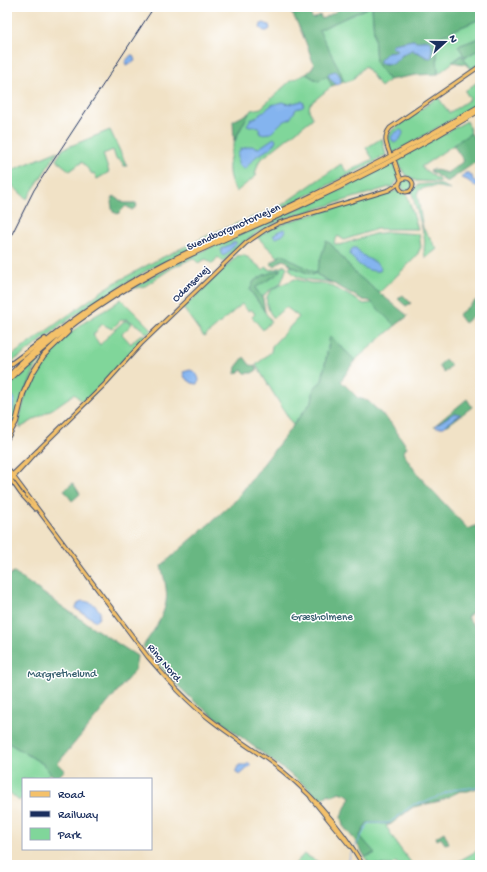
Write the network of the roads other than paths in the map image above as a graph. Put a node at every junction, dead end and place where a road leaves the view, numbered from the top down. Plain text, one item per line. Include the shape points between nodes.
1 (480, 66) edge
2 (480, 106) edge
3 (480, 110) edge
4 (390, 154) dead end
5 (395, 162) dead end
6 (398, 168) junction
7 (406, 178) junction
8 (400, 182) junction
9 (401, 189) junction
10 (389, 190) junction
11 (125, 290) junction
12 (80, 316) junction
13 (21, 363) joint
14 (7, 367) edge
15 (7, 377) edge
16 (7, 381) edge
17 (21, 402) junction
18 (7, 421) edge
19 (7, 427) edge
20 (7, 434) edge
21 (7, 438) edge
22 (41, 447) junction
23 (7, 468) edge
24 (7, 471) edge
25 (11, 477) edge
26 (41, 514) junction
27 (364, 865) edge

1 - 4 main road via 390,128 385,140
2 - 12 highway, Svendborgmotorvejen via 365,170 164,264 122,287
3 - 11 highway, Svendborgmotorvejen via 354,180 175,262
5 - 6 main road
6 - 7 main road
6 - 8 main road
7 - 8 main road
7 - 9 main road via 413,182 412,189 406,192
8 - 9 main road
8 - 10 main road, Odensevej
9 - 10 main road, Odensevej
10 - 22 main road, Odensevej via 290,219 249,240 145,340
11 - 16 highway, Svendborgmotorvejen via 68,328
11 - 17 highway via 66,332 51,347 37,364
12 - 13 highway, Svendborgmotorvejen
12 - 14 highway
13 - 15 main road
17 - 20 highway via 14,424
17 - 21 highway via 16,422
18 - 19 main road
22 - 25 main road, Odensevej
22 - 25 main road, Odensevej
23 - 25 main road, Ring Nord
24 - 25 main road
25 - 26 main road, Ring Nord
25 - 26 main road, Ring Nord via 25,498
26 - 27 main road, Ring Nord via 148,658 171,684 211,720 269,761 306,792

